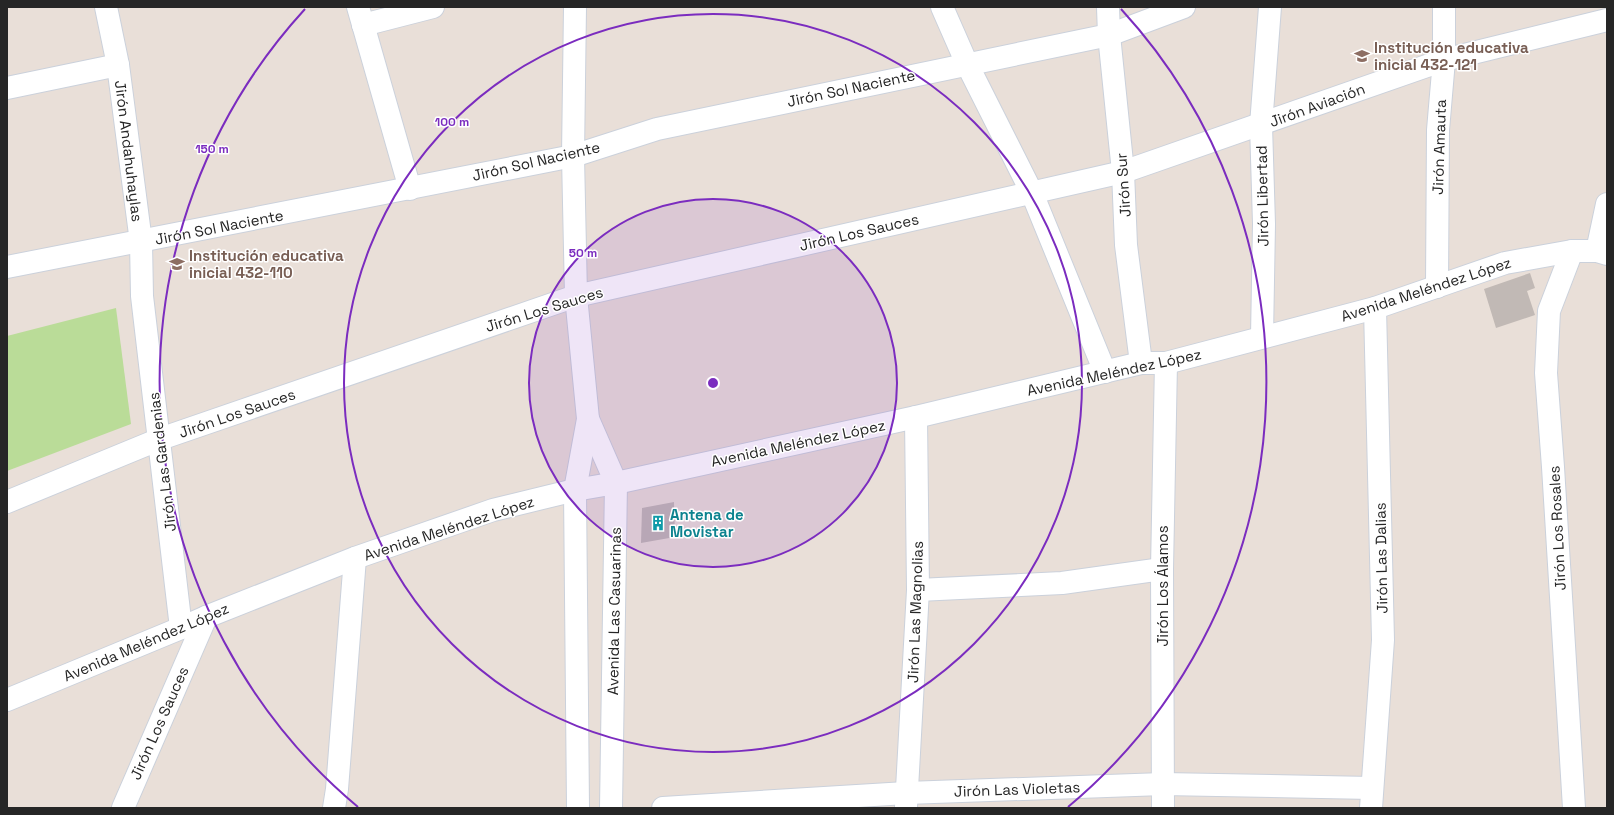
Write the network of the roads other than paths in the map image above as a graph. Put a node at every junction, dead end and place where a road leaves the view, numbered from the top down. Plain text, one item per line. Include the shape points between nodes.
1 (106, 7) edge
2 (433, 7) edge
3 (575, 7) edge
4 (942, 7) edge
5 (1108, 7) edge
6 (1184, 7) edge
7 (1270, 7) edge
8 (1444, 7) edge
9 (360, 16) edge
10 (1607, 20) edge
11 (1109, 35) junction
12 (1444, 60) junction
13 (967, 64) junction
14 (118, 66) junction
15 (7, 88) edge
16 (1261, 125) junction
17 (573, 156) junction
18 (1123, 172) junction
19 (410, 189) junction
20 (1032, 193) junction
21 (1607, 204) edge
22 (141, 242) junction
23 (1572, 251) junction
24 (1602, 252) edge
25 (7, 267) edge
26 (1438, 287) junction
27 (142, 296) joint
28 (576, 296) junction
29 (1375, 308) junction
30 (1262, 337) junction
31 (1141, 363) junction
32 (1166, 363) junction
33 (1105, 372) junction
34 (916, 417) junction
35 (588, 419) junction
36 (160, 439) junction
37 (616, 483) junction
38 (575, 490) junction
39 (7, 502) edge
40 (354, 558) junction
41 (1162, 569) junction
42 (918, 590) junction
43 (206, 617) junction
44 (181, 628) junction
45 (7, 700) edge
46 (1163, 784) junction
47 (1372, 798) edge
48 (906, 800) edge
49 (123, 808) edge
50 (334, 808) edge
51 (578, 808) edge
52 (611, 808) edge
53 (663, 808) edge
54 (1163, 808) edge
55 (1574, 808) edge

1 - 14 street, Jirón Andahuhaylas
2 - 9 street
3 - 17 street, Avenida Las Casuarinas
4 - 13 street
5 - 11 street, Jirón Sur
6 - 11 street, Jirón Sol Naciente
7 - 16 street, Jirón Libertad
8 - 12 street, Jirón Amauta
9 - 19 street
10 - 12 street, Jirón Aviación
11 - 13 street, Jirón Sol Naciente
11 - 18 street, Jirón Sur
12 - 16 street, Jirón Aviación
12 - 26 street, Jirón Amauta via 1438,130
13 - 17 street, Jirón Sol Naciente via 657,129
13 - 20 street
14 - 15 street
14 - 22 street, Jirón Andahuhaylas
16 - 18 street, Jirón Aviación
16 - 30 street, Jirón Libertad via 1264,224
17 - 19 street, Jirón Sol Naciente
17 - 28 street, Avenida Las Casuarinas
18 - 20 street, Jirón Los Sauces
18 - 31 street, Jirón Sur via 1126,245
19 - 22 street, Jirón Sol Naciente
20 - 28 street, Jirón Los Sauces
20 - 33 street
21 - 24 street
22 - 25 street, Jirón Sol Naciente
22 - 27 street, Jirón Andahuhaylas
23 - 24 street, Avenida Meléndez López
23 - 26 street, Avenida Meléndez López via 1505,263
23 - 55 street, Jirón Los Rosales via 1549,311 1546,374
26 - 29 street, Avenida Meléndez López
27 - 36 street, Jirón Las Gardenias
28 - 35 street, Avenida Las Casuarinas
28 - 36 street, Jirón Los Sauces
29 - 30 street, Avenida Meléndez López
29 - 47 street, Jirón Las Dalias via 1383,640
30 - 32 street, Avenida Meléndez López
31 - 32 street, Avenida Meléndez López
31 - 33 street, Avenida Meléndez López
32 - 41 street, Jirón Los Álamos
33 - 34 street, Avenida Meléndez López
34 - 37 street, Avenida Meléndez López
34 - 42 street, Jirón Las Magnolias
35 - 37 street, Avenida Las Casuarinas
35 - 38 street, Avenida Las Casuarinas
36 - 39 street, Jirón Los Sauces
36 - 44 street, Jirón Las Gardenias
37 - 38 street, Avenida Meléndez López
37 - 52 street, Avenida Las Casuarinas
38 - 40 street, Avenida Meléndez López via 493,510
38 - 51 street, Avenida Las Casuarinas
40 - 43 street, Avenida Meléndez López
40 - 50 street
41 - 42 street via 1062,583
41 - 46 street, Jirón Los Álamos
42 - 48 street, Jirón Las Magnolias
43 - 44 street, Avenida Meléndez López
43 - 49 street, Jirón Los Sauces
44 - 45 street, Avenida Meléndez López
46 - 47 street, Jirón Las Violetas
46 - 48 street, Jirón Las Violetas
46 - 54 street, Jirón Los Álamos
48 - 53 street, Jirón Las Violetas

